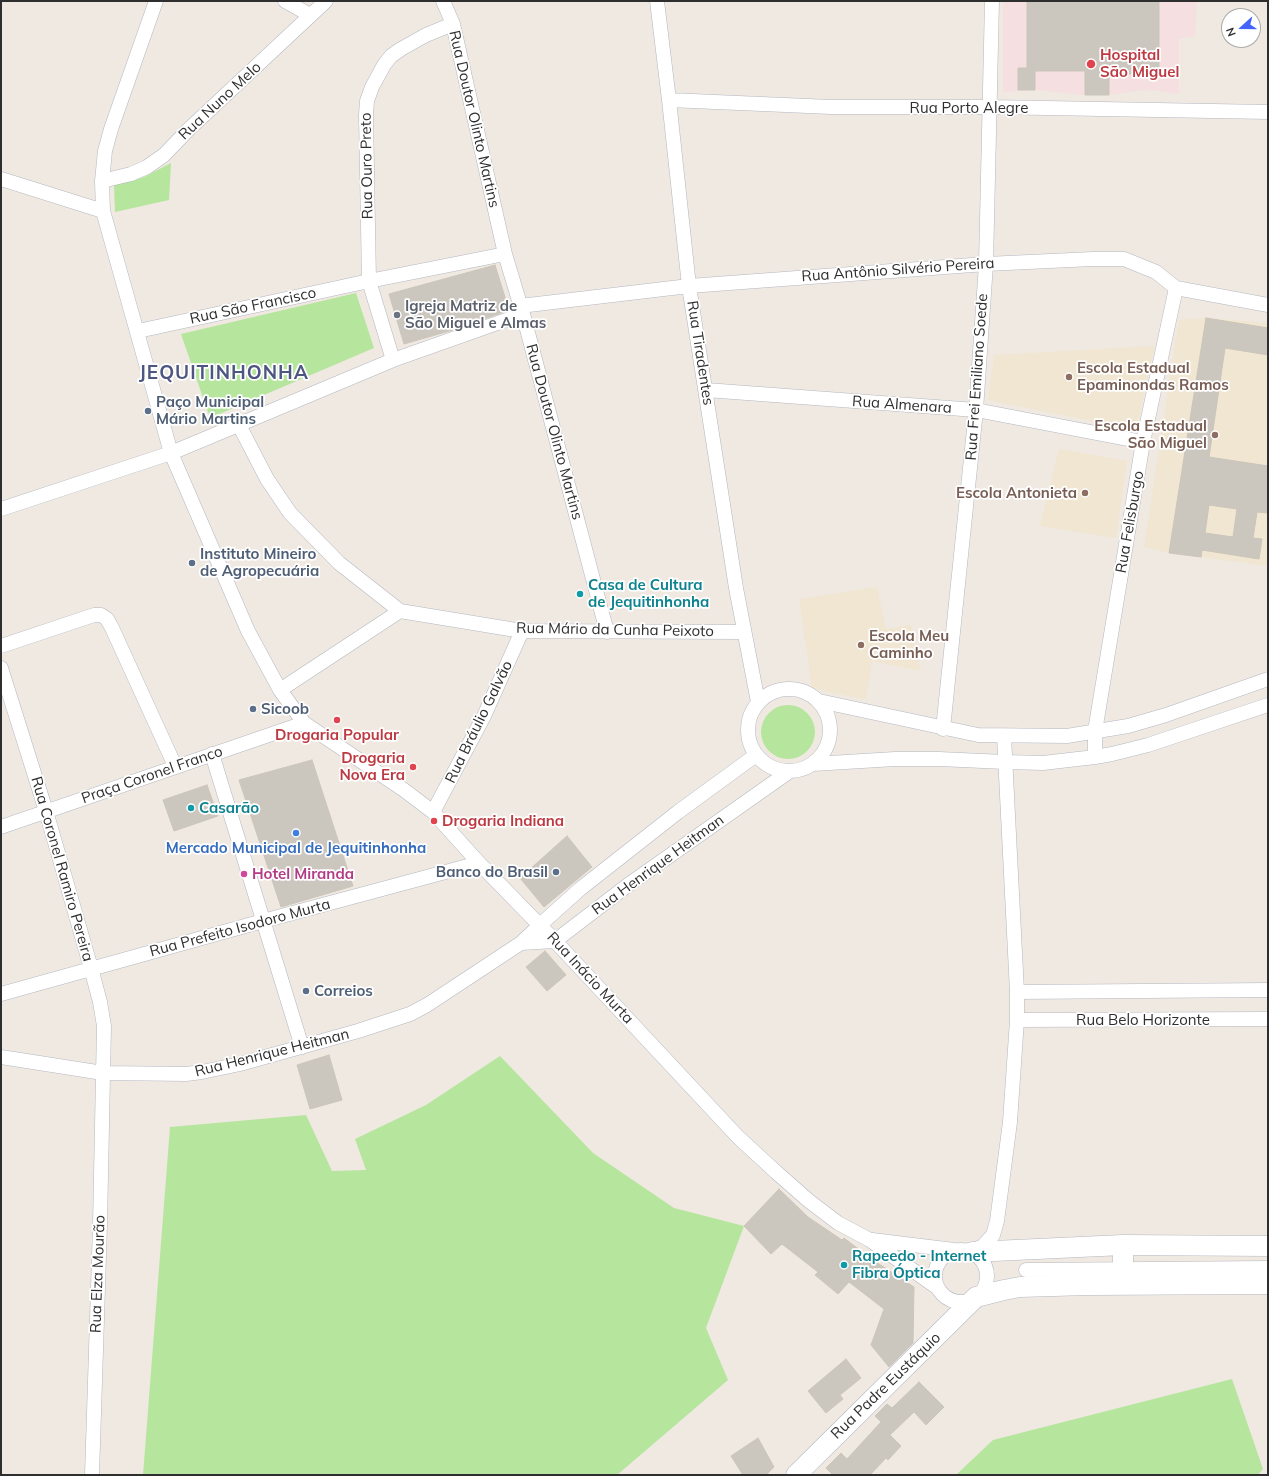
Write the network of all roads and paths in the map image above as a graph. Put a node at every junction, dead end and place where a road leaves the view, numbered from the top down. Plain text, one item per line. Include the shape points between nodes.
1 (156, 1) edge
2 (285, 1) edge
3 (326, 1) edge
4 (443, 1) edge
5 (656, 1) edge
6 (992, 1) edge
7 (310, 15) junction
8 (453, 24) junction
9 (669, 100) junction
10 (990, 107) junction
11 (1268, 112) edge
12 (1, 179) edge
13 (102, 181) junction
14 (104, 211) junction
15 (505, 254) junction
16 (986, 264) junction
17 (369, 281) junction
18 (689, 286) junction
19 (1176, 288) junction
20 (1268, 305) edge
21 (522, 310) junction
22 (138, 331) junction
23 (393, 360) junction
24 (706, 390) junction
25 (976, 410) junction
26 (239, 425) junction
27 (1143, 442) junction
28 (171, 453) junction
29 (1, 509) edge
30 (400, 611) junction
31 (522, 631) junction
32 (607, 632) junction
33 (744, 632) junction
34 (1, 646) edge
35 (1, 668) edge
36 (1268, 679) edge
37 (280, 690) junction
38 (820, 701) junction
39 (758, 702) junction
40 (1268, 705) edge
41 (304, 723) junction
42 (943, 729) junction
43 (1095, 731) junction
44 (1004, 736) junction
45 (212, 754) junction
46 (756, 755) junction
47 (1095, 757) junction
48 (1005, 762) junction
49 (813, 764) junction
50 (175, 766) junction
51 (790, 771) junction
52 (46, 812) junction
53 (433, 812) junction
54 (1, 826) edge
55 (479, 863) junction
56 (264, 921) junction
57 (540, 924) junction
58 (556, 941) junction
59 (521, 943) junction
60 (91, 968) junction
61 (1268, 990) edge
62 (1017, 992) junction
63 (1, 994) edge
64 (1268, 1019) edge
65 (1017, 1020) junction
66 (302, 1047) junction
67 (1, 1057) edge
68 (103, 1073) junction
69 (870, 1240) junction
70 (1123, 1245) junction
71 (1268, 1246) edge
72 (963, 1251) junction
73 (1268, 1262) edge
74 (1268, 1268) edge
75 (1268, 1284) edge
76 (1123, 1285) junction
77 (938, 1288) junction
78 (976, 1297) junction
79 (92, 1475) edge
80 (796, 1475) edge

1 - 13 street via 111,129 105,151
2 - 7 street
3 - 7 street, Rua Nuno Melo
4 - 8 street, Rua Doutor Olinto Martins
5 - 9 street, Rua Tiradentes
6 - 10 street, Rua Frei Emiliano Soede
7 - 13 street, Rua Nuno Melo via 164,155 130,174
8 - 15 street, Rua Doutor Olinto Martins
8 - 17 street, Rua Ouro Preto via 426,35 391,56 372,87 367,101
9 - 10 street, Rua Porto Alegre via 831,108
9 - 18 street, Rua Tiradentes
10 - 11 street, Rua Porto Alegre
10 - 16 street, Rua Frei Emiliano Soede
12 - 14 street
13 - 14 street
14 - 22 street
15 - 17 street, Rua São Francisco
15 - 21 street, Rua Doutor Olinto Martins
16 - 18 street, Rua Antônio Silvério Pereira
16 - 19 street, Rua Antônio Silvério Pereira via 1124,259 1156,272
16 - 25 street, Rua Frei Emiliano Soede
17 - 22 street, Rua São Francisco
17 - 23 street, Rua Ouro Preto
18 - 21 street, Rua Antônio Silvério Pereira
18 - 24 street, Rua Tiradentes
19 - 20 street, Rua Antônio Silvério Pereira
19 - 27 street, Rua Felisburgo
21 - 23 street, Rua Antônio Silvério Pereira
21 - 32 street, Rua Doutor Olinto Martins
22 - 28 street
23 - 26 street, Rua Antônio Silvério Pereira
24 - 25 street, Rua Almenara
24 - 33 street, Rua Tiradentes
25 - 27 street, Rua Almenara
25 - 42 street, Rua Frei Emiliano Soede
26 - 28 street, Rua Antônio Silvério Pereira
26 - 30 street, Rua Mário da Cunha Peixoto via 267,479 290,513 339,563
27 - 43 street, Rua Felisburgo
28 - 29 street
28 - 37 street via 248,631
30 - 31 street, Rua Mário da Cunha Peixoto
30 - 37 street
31 - 32 street, Rua Mário da Cunha Peixoto
31 - 53 street, Rua Bráulio Galvão via 484,716
32 - 33 street, Rua Mário da Cunha Peixoto
33 - 39 street, Rua Tiradentes
34 - 50 street via 94,615 101,615 107,619
35 - 52 street, Rua Coronel Ramiro Pereira
36 - 43 street via 1166,715 1128,726
37 - 41 street
38 - 39 street via 796,688 781,689
38 - 42 street
38 - 49 street via 831,727 829,741 823,754
39 - 46 street via 751,714 748,728 750,742
40 - 47 street via 1148,745
41 - 45 street, Praça Coronel Franco
41 - 53 street, Rua Inácio Murta
42 - 44 street
43 - 44 street via 1067,736
43 - 47 street, Rua Felisburgo
44 - 48 street
45 - 50 street, Praça Coronel Franco
45 - 56 street
46 - 51 street via 777,770
46 - 57 street, Rua Henrique Heitman via 678,812
47 - 48 street via 1044,763
48 - 49 street via 895,759
48 - 62 street
49 - 51 street
50 - 52 street, Praça Coronel Franco
51 - 58 street, Rua Henrique Heitman via 628,885
52 - 54 street, Praça Coronel Franco
52 - 60 street, Rua Coronel Ramiro Pereira
53 - 55 street, Rua Inácio Murta
55 - 56 street, Rua Prefeito Isodoro Murta
55 - 57 street, Rua Inácio Murta
56 - 60 street, Rua Prefeito Isodoro Murta
56 - 66 street
57 - 58 street, Rua Inácio Murta
57 - 59 street, Rua Henrique Heitman
58 - 59 street
58 - 69 street, Rua Inácio Murta via 738,1137 809,1201 838,1223
59 - 66 street, Rua Henrique Heitman via 410,1014
60 - 63 street, Rua Prefeito Isodoro Murta
60 - 68 street, Rua Coronel Ramiro Pereira via 104,1026
61 - 62 street, Rua Belo Horizonte
62 - 65 street
64 - 65 street, Rua Belo Horizonte
65 - 72 street via 1010,1122 997,1221 993,1235 983,1246
66 - 68 street, Rua Henrique Heitman via 202,1072
67 - 68 street, Rua Henrique Heitman
68 - 79 street, Rua Elza Mourão
69 - 72 street
69 - 77 street
70 - 71 street
70 - 72 street
70 - 76 street
72 - 77 street via 946,1254 942,1258 936,1270
72 - 78 street via 980,1257 988,1274 983,1291
73 - 74 street via 1026,1267
75 - 76 street
76 - 78 street via 1020,1287
77 - 78 street via 951,1300 969,1301
78 - 80 street, Rua Padre Eustáquio

